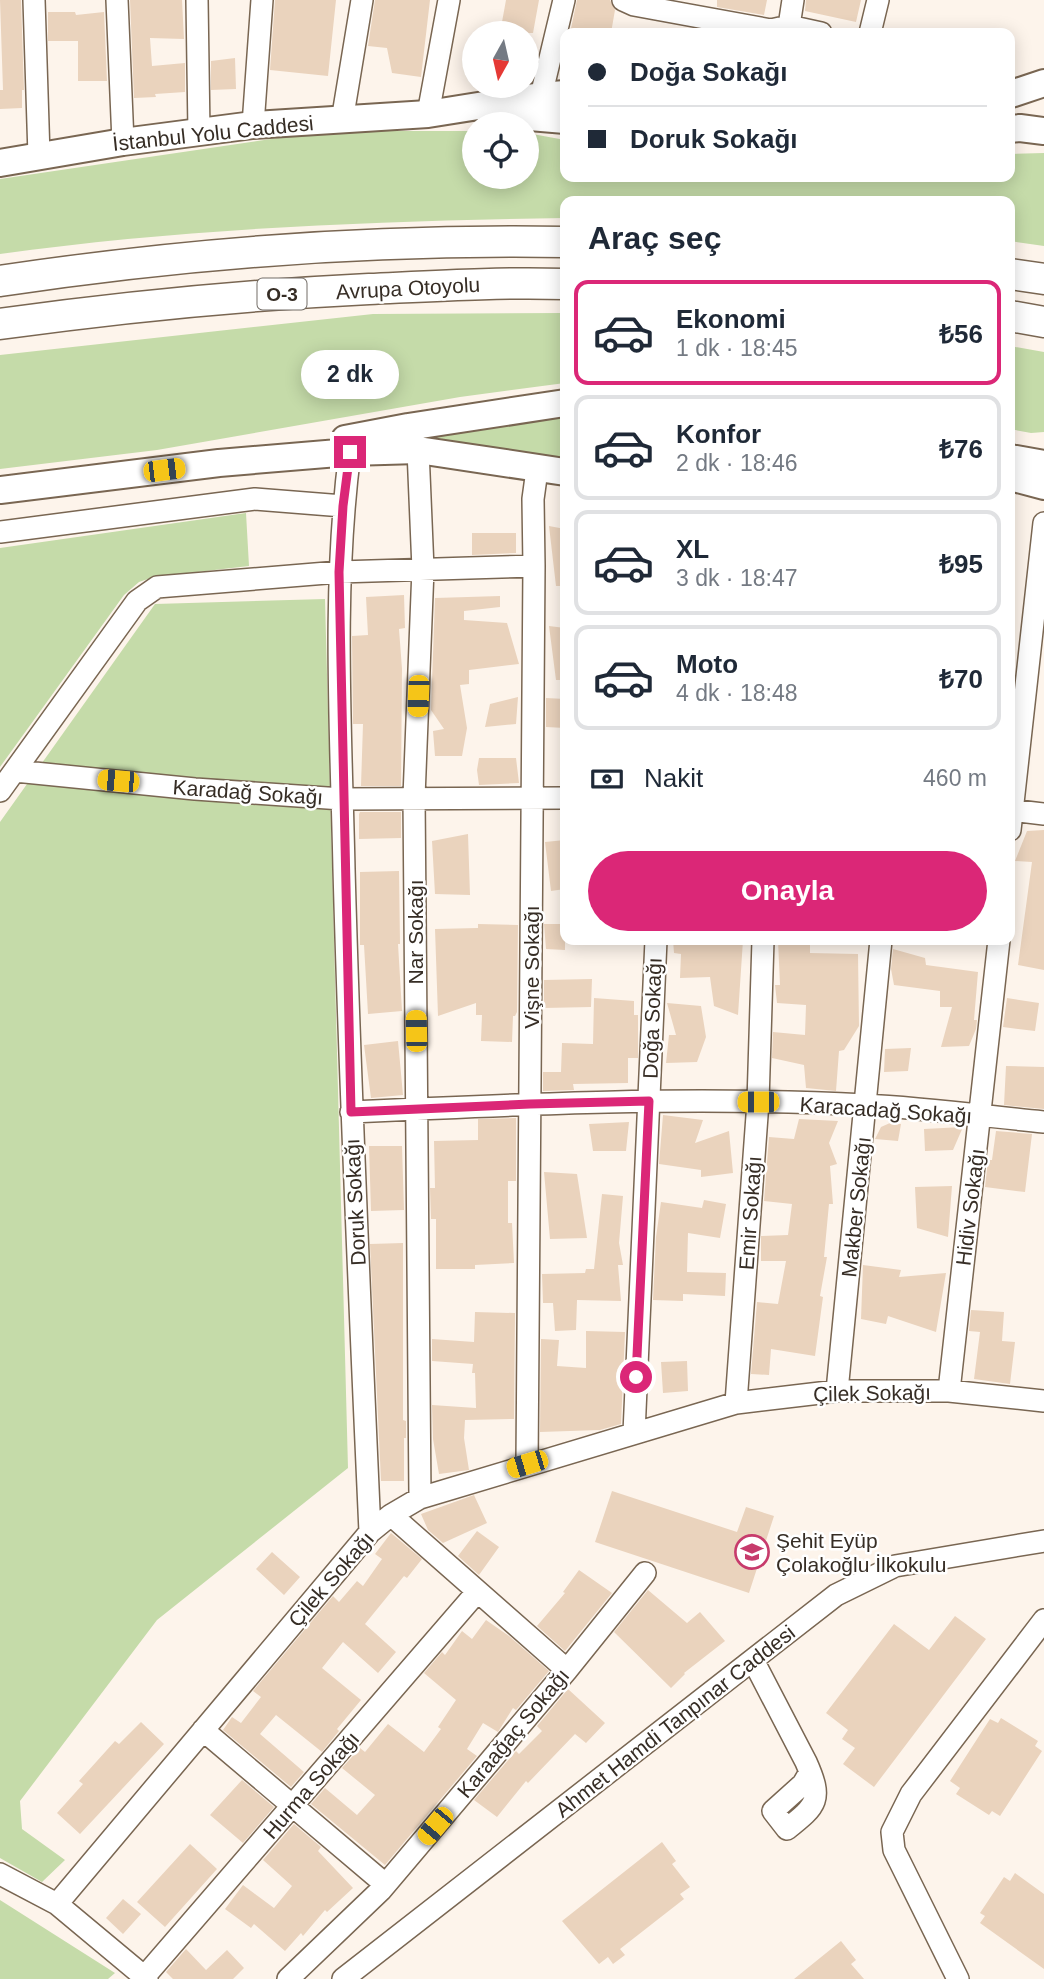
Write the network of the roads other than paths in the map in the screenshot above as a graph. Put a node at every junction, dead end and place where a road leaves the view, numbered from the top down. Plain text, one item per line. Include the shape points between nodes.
1 (34, 0) edge
2 (117, 0) edge
3 (197, 0) edge
4 (262, 0) edge
5 (362, 0) edge
6 (449, 0) edge
7 (564, 0) edge
8 (793, 0) edge
9 (878, 0) edge
10 (631, 2) edge
11 (789, 26) junction
12 (561, 28) edge
13 (761, 28) edge
14 (780, 28) edge
15 (798, 28) edge
16 (871, 28) edge
17 (560, 35) edge
18 (1044, 83) edge
19 (1015, 93) edge
20 (1015, 94) edge
21 (553, 95) edge
22 (1044, 98) edge
23 (428, 114) junction
24 (560, 119) edge
25 (342, 121) junction
26 (253, 125) junction
27 (199, 132) junction
28 (123, 142) junction
29 (39, 156) junction
30 (0, 163) edge
31 (560, 242) edge
32 (1015, 275) edge
33 (1044, 279) edge
34 (0, 281) edge
35 (560, 284) edge
36 (1015, 317) edge
37 (1044, 322) edge
38 (0, 324) edge
39 (560, 404) edge
40 (1044, 447) edge
41 (1015, 449) edge
42 (418, 450) junction
43 (350, 452) junction
44 (1015, 459) edge
45 (219, 463) junction
46 (1044, 464) edge
47 (537, 470) junction
48 (560, 472) edge
49 (1015, 478) edge
50 (1044, 486) edge
51 (0, 490) edge
52 (343, 506) junction
53 (1044, 523) edge
54 (0, 532) edge
55 (534, 566) junction
56 (423, 569) junction
57 (339, 572) junction
58 (15, 771) junction
59 (1015, 774) edge
60 (0, 791) edge
61 (414, 797) junction
62 (560, 798) edge
63 (342, 799) junction
64 (533, 799) junction
65 (1044, 814) edge
66 (1015, 817) edge
67 (656, 945) edge
68 (763, 945) edge
69 (881, 945) edge
70 (998, 945) edge
71 (649, 1101) junction
72 (758, 1102) junction
73 (530, 1104) junction
74 (866, 1105) junction
75 (417, 1109) junction
76 (351, 1112) junction
77 (980, 1116) junction
78 (1044, 1122) edge
79 (837, 1391) junction
80 (949, 1391) junction
81 (1044, 1401) edge
82 (736, 1402) junction
83 (634, 1433) junction
84 (527, 1464) junction
85 (420, 1498) junction
86 (391, 1515) junction
87 (370, 1532) junction
88 (1044, 1541) edge
89 (645, 1573) dead end
90 (477, 1592) junction
91 (1044, 1620) edge
92 (753, 1660) junction
93 (567, 1670) junction
94 (204, 1730) junction
95 (810, 1772) dead end
96 (293, 1806) junction
97 (0, 1874) edge
98 (385, 1884) junction
99 (57, 1903) junction
100 (146, 1978) edge
101 (288, 1979) edge
102 (343, 1979) edge
103 (958, 1979) edge

1 - 29 street
2 - 28 street
3 - 27 street
4 - 26 street
5 - 25 street
6 - 23 street
7 - 12 street
8 - 11 street
9 - 16 street
10 - 13 street
11 - 14 street
11 - 15 street
17 - 21 street
18 - 19 main road
20 - 22 main road
21 - 23 main road, İstanbul Yolu Caddesi
23 - 24 main road, İstanbul Yolu Caddesi
23 - 25 main road, İstanbul Yolu Caddesi
25 - 26 main road, İstanbul Yolu Caddesi
26 - 27 main road, İstanbul Yolu Caddesi
27 - 28 main road, İstanbul Yolu Caddesi
28 - 29 main road, İstanbul Yolu Caddesi
29 - 30 main road, İstanbul Yolu Caddesi
31 - 34 highway, Avrupa Otoyolu / O-3 via 446,242 256,253
32 - 33 highway
35 - 38 highway, Avrupa Otoyolu / O-3 via 225,298
36 - 37 highway
39 - 45 main road
40 - 41 main road
42 - 43 main road
42 - 47 main road
42 - 56 street, Nar Sokağı
43 - 45 main road
43 - 52 street, Doruk Sokağı
44 - 46 main road
45 - 51 main road
47 - 48 main road
47 - 55 street, Vişne Sokağı
49 - 50 main road
52 - 54 street via 255,499
52 - 57 street, Doruk Sokağı
53 - 59 street
55 - 56 street
55 - 64 street, Vişne Sokağı
56 - 57 street
56 - 61 street, Nar Sokağı
57 - 58 street via 157,587 137,601
57 - 63 street, Doruk Sokağı
58 - 60 street
58 - 63 street, Karadağ Sokağı
61 - 63 street, Karadağ Sokağı
61 - 64 street, Karadağ Sokağı
61 - 75 street, Nar Sokağı
62 - 64 street, Karadağ Sokağı
63 - 76 street, Doruk Sokağı
64 - 73 street, Vişne Sokağı
65 - 66 street
67 - 71 street, Doğa Sokağı
68 - 72 street, Emir Sokağı
69 - 74 street, Makber Sokağı
70 - 77 street, Hidiv Sokağı
71 - 72 street, Karacadağ Sokağı
71 - 73 street, Karacadağ Sokağı
71 - 83 street, Doğa Sokağı
72 - 74 street, Karacadağ Sokağı
72 - 82 street, Emir Sokağı
73 - 75 street, Karacadağ Sokağı
73 - 84 street, Vişne Sokağı
74 - 77 street, Karacadağ Sokağı
74 - 79 street, Makber Sokağı
75 - 76 street, Karacadağ Sokağı
75 - 85 street, Nar Sokağı
76 - 87 street, Doruk Sokağı
77 - 78 street, Karacadağ Sokağı
77 - 80 street, Hidiv Sokağı
79 - 80 street, Çilek Sokağı
79 - 82 street, Çilek Sokağı
80 - 81 street, Çilek Sokağı
82 - 83 street, Çilek Sokağı
83 - 84 street, Çilek Sokağı
84 - 85 street, Çilek Sokağı
85 - 86 street, Çilek Sokağı
86 - 87 street, Çilek Sokağı
86 - 90 street
87 - 94 street, Çilek Sokağı
88 - 92 street, Ahmet Hamdi Tanpınar Caddesi via 895,1566 836,1595
89 - 93 street, Karaağaç Sokağı
90 - 93 street
90 - 96 street, Hurma Sokağı
91 - 103 street via 911,1794 892,1832 894,1850
92 - 95 street
92 - 102 street, Ahmet Hamdi Tanpınar Caddesi
93 - 98 street, Karaağaç Sokağı
94 - 96 street
94 - 99 street, Çilek Sokağı
96 - 98 street
96 - 100 street, Hurma Sokağı
97 - 99 street
98 - 101 street, Karaağaç Sokağı
99 - 100 street

